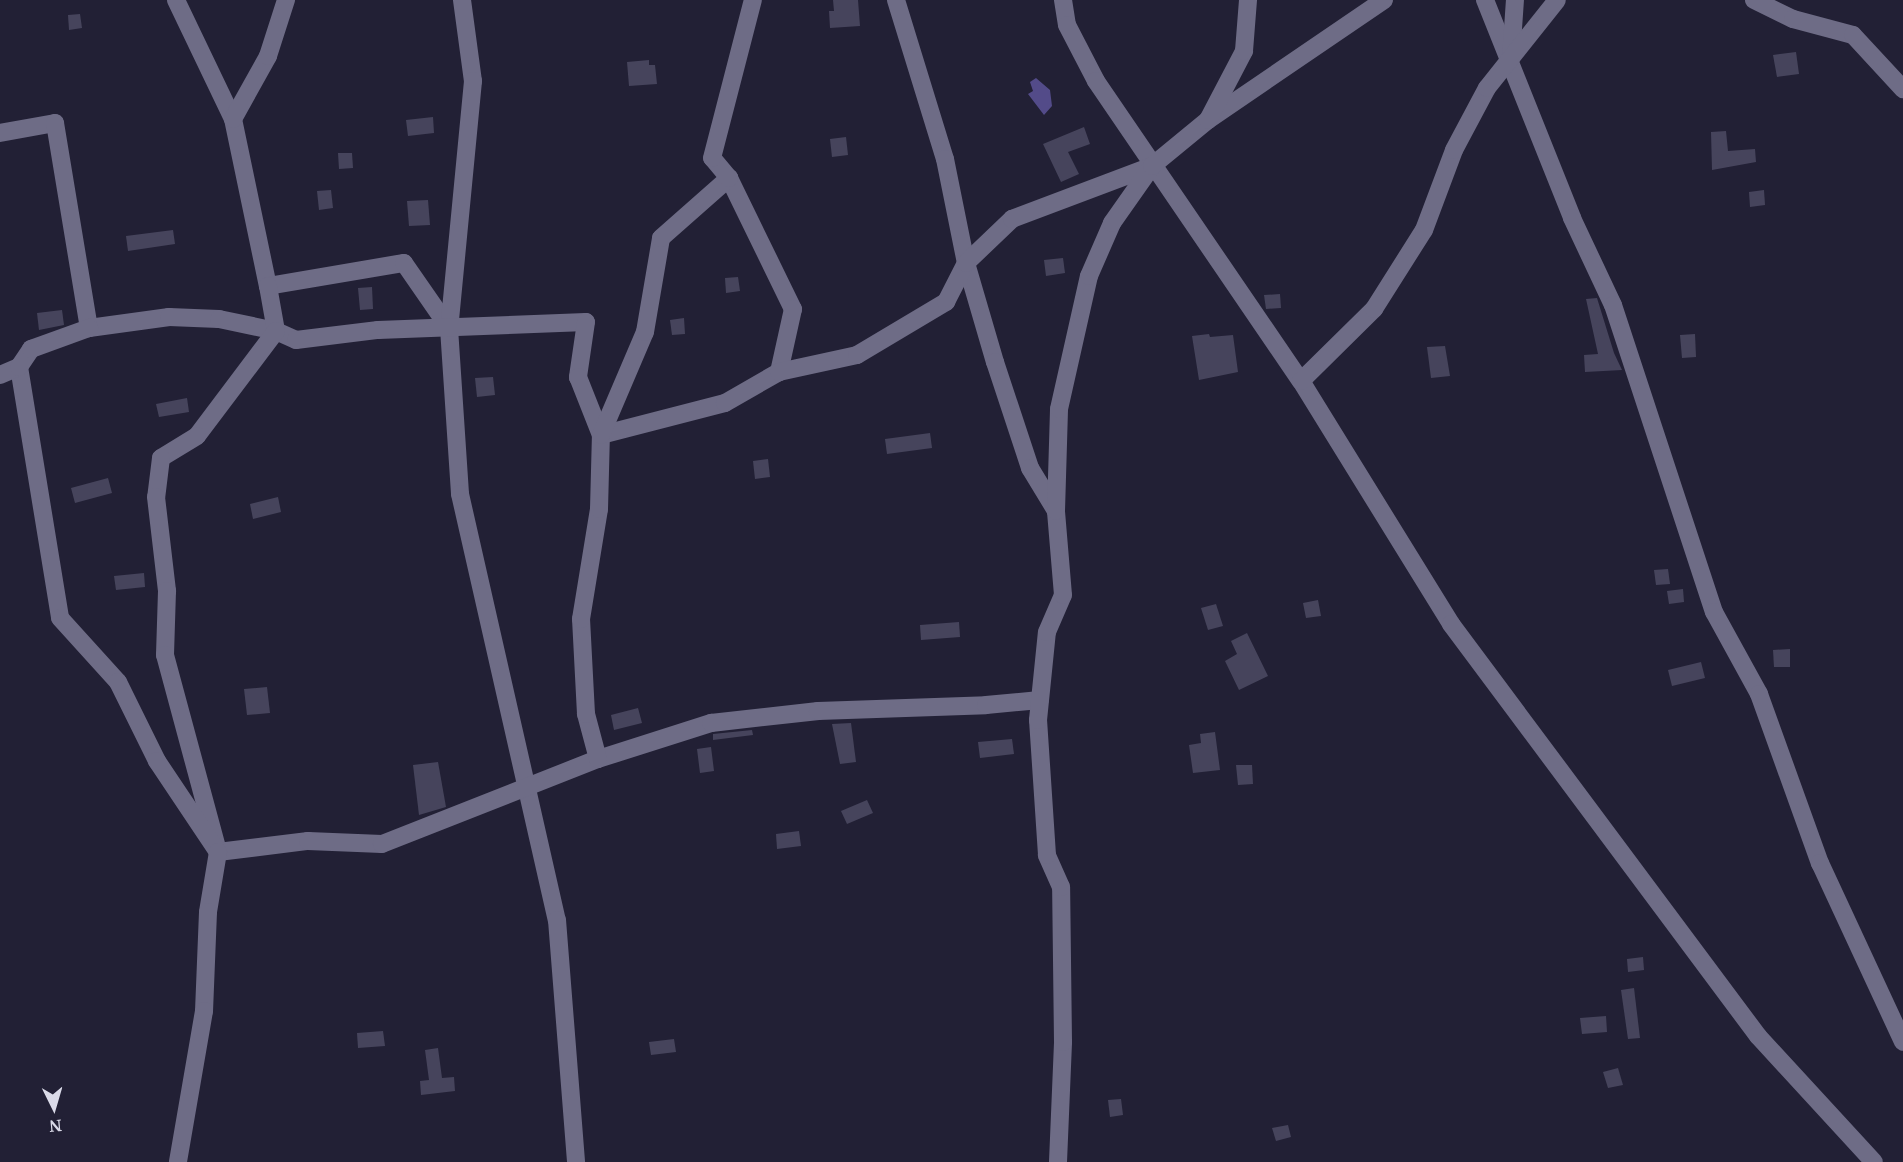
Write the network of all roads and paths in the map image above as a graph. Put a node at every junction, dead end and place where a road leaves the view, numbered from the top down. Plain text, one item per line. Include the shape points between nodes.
1 (176, 0) edge
2 (286, 0) edge
3 (462, 0) edge
4 (753, 0) edge
5 (896, 0) edge
6 (1063, 0) edge
7 (1248, 0) edge
8 (1384, 0) edge
9 (1485, 0) edge
10 (1515, 0) edge
11 (1557, 0) edge
12 (1754, 0) edge
13 (1511, 61) junction
14 (1903, 89) edge
15 (233, 119) junction
16 (1208, 120) junction
17 (0, 133) edge
18 (1152, 166) junction
19 (729, 178) junction
20 (966, 263) junction
21 (268, 286) junction
22 (89, 328) junction
23 (449, 328) junction
24 (276, 331) junction
25 (19, 366) junction
26 (779, 372) junction
27 (0, 375) edge
28 (1301, 381) junction
29 (601, 435) junction
30 (1056, 511) junction
31 (1040, 700) junction
32 (598, 759) junction
33 (527, 786) junction
34 (218, 852) junction
35 (1903, 1042) edge
36 (178, 1162) edge
37 (576, 1162) edge
38 (1058, 1162) edge
39 (1874, 1162) edge

1 - 15 street
2 - 15 street via 268,56
3 - 23 street via 473,81
4 - 19 street via 712,158
5 - 20 street via 945,159
6 - 18 street via 1067,25 1096,81
7 - 16 street via 1244,51
8 - 16 street
9 - 13 street
10 - 13 street
11 - 13 street
12 - 14 street via 1793,19 1852,34
13 - 28 street via 1487,88 1454,150 1424,230 1374,309
13 - 35 street via 1572,218 1613,305 1714,612 1759,694 1820,863
15 - 21 street
16 - 18 street
17 - 22 street via 55,123
18 - 20 street via 1012,219
18 - 28 street
18 - 30 street via 1112,223 1089,276 1059,409
19 - 26 street via 793,309
19 - 29 street via 661,238 645,332
20 - 26 street via 946,302 857,355
20 - 30 street via 1030,468
21 - 23 street via 404,262
21 - 24 street
22 - 24 street via 169,317 219,319
22 - 25 street via 31,349
23 - 24 street via 378,330 296,340
23 - 29 street via 586,322 578,377
23 - 33 street via 460,494
24 - 34 street via 197,436 161,458 156,497 167,591 165,655
25 - 27 street
25 - 34 street via 60,618 118,682 157,762
26 - 29 street via 725,403
28 - 39 street via 1451,624 1758,1036
29 - 32 street via 599,509 581,619 586,714
30 - 31 street via 1063,595 1047,632
31 - 32 street via 818,711 711,723
31 - 38 street via 1047,855 1061,887 1063,1042
32 - 33 street
33 - 34 street via 382,844 308,841
33 - 37 street via 557,920
34 - 36 street via 208,912 204,1011

